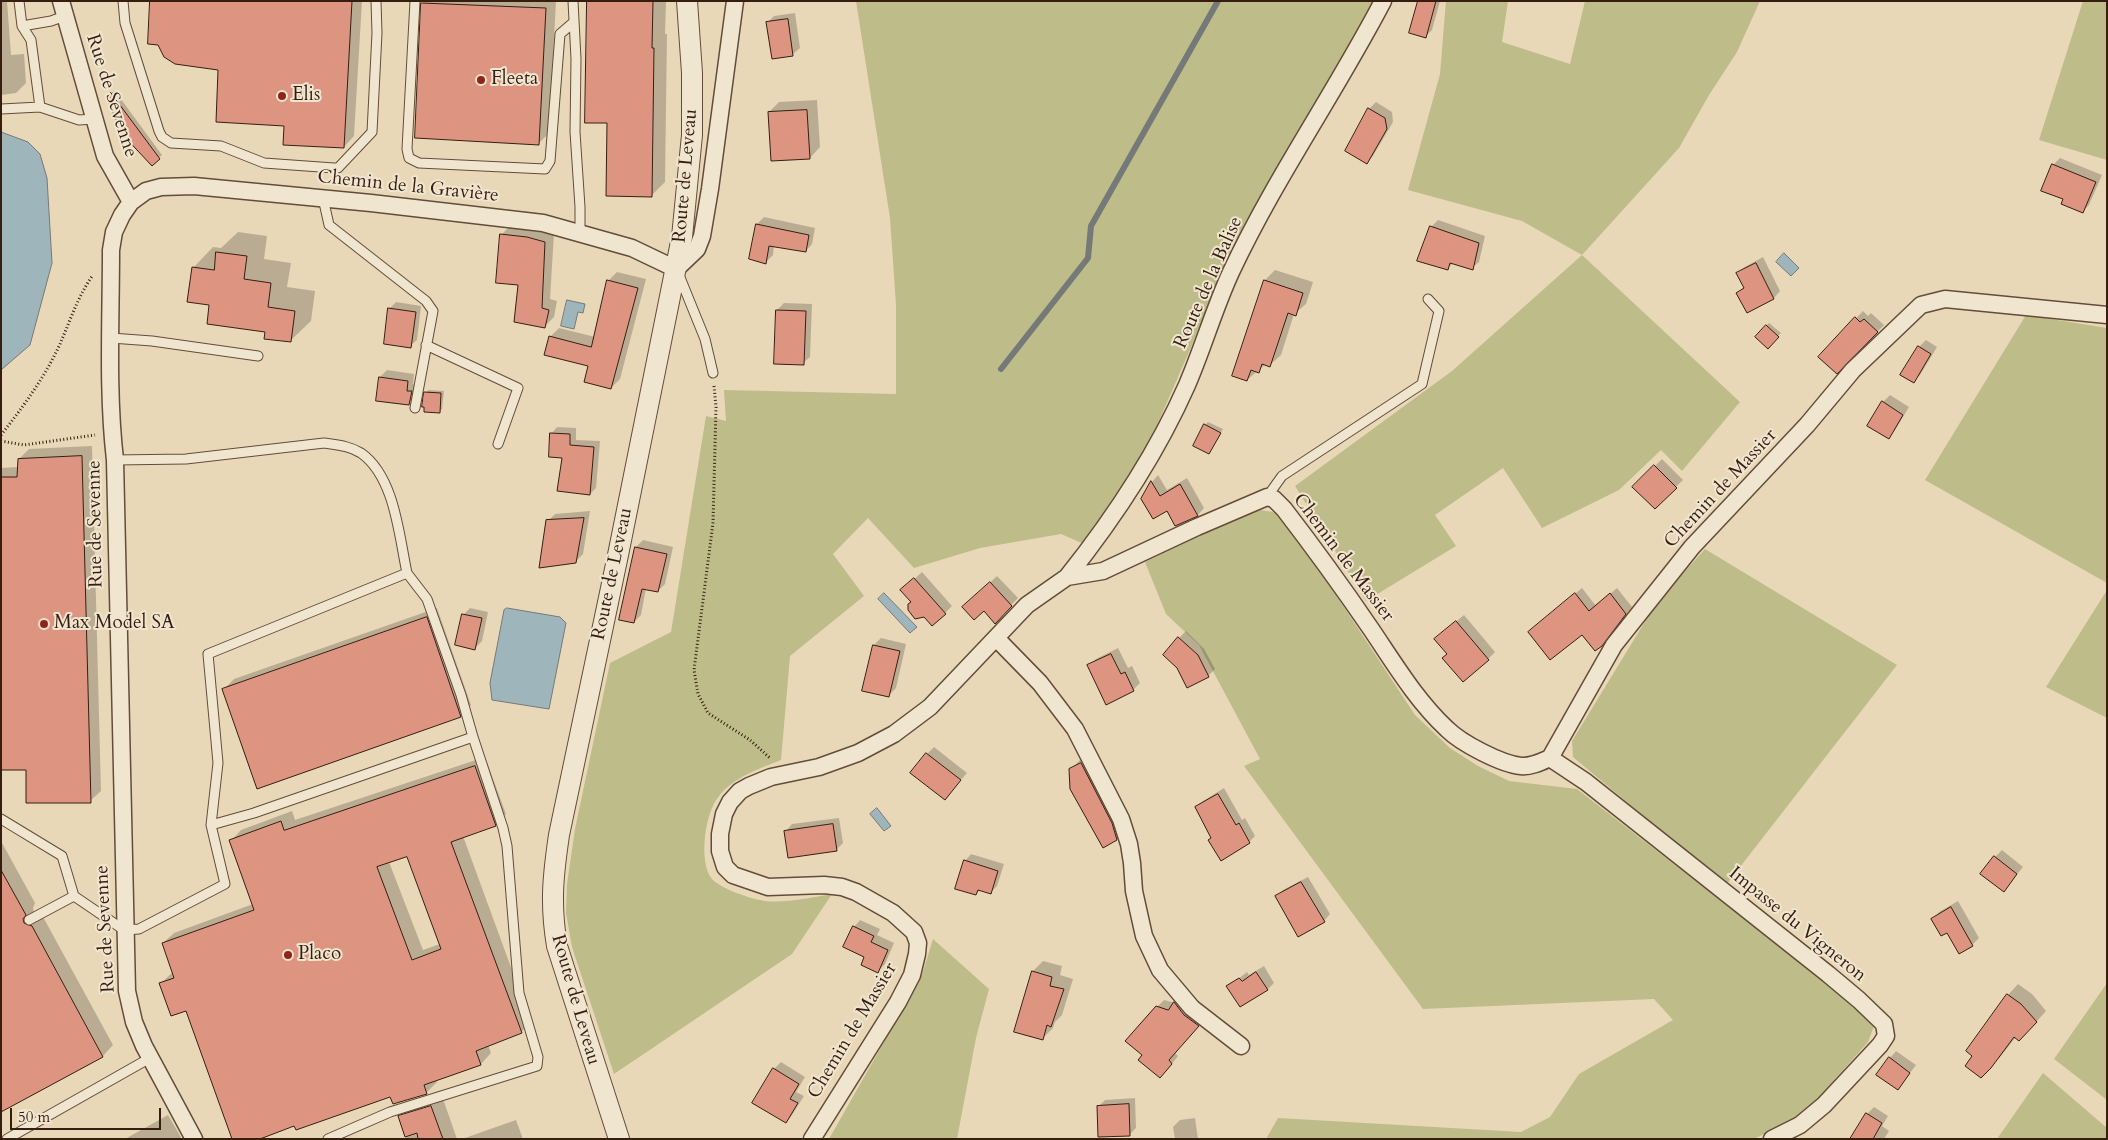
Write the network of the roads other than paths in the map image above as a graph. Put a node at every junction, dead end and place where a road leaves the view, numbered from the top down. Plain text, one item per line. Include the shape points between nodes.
1 (19, 1) edge
2 (123, 1) edge
3 (376, 1) edge
4 (415, 1) edge
5 (573, 1) edge
6 (687, 1) edge
7 (735, 1) edge
8 (1383, 1) edge
9 (63, 8) edge
10 (574, 22) junction
11 (22, 26) junction
12 (40, 107) junction
13 (1, 109) edge
14 (94, 119) junction
15 (323, 198) junction
16 (131, 202) junction
17 (580, 233) junction
18 (676, 269) junction
19 (1428, 299) dead end
20 (2107, 315) edge
21 (111, 338) junction
22 (426, 345) junction
23 (258, 356) dead end
24 (713, 373) road end
25 (415, 408) dead end
26 (498, 444) dead end
27 (115, 460) junction
28 (1267, 498) junction
29 (407, 573) junction
30 (1067, 577) junction
31 (996, 638) junction
32 (473, 737) junction
33 (1550, 758) junction
34 (1, 819) edge
35 (211, 825) junction
36 (74, 896) junction
37 (29, 920) dead end
38 (124, 930) junction
39 (1241, 1046) dead end
40 (150, 1058) junction
41 (8, 1139) edge
42 (194, 1139) edge
43 (328, 1139) edge
44 (619, 1139) edge
45 (812, 1139) edge
46 (1772, 1139) edge

1 - 11 lane
2 - 3 lane via 125,23 162,137 171,142 221,146 264,163 338,168 372,132
4 - 10 lane via 407,149 409,158 419,164 545,169 550,161 560,34
5 - 10 lane
6 - 18 street, Route de Leveau via 692,134
7 - 18 street via 702,236 698,249
8 - 30 street, Route de la Balise via 1287,166 1231,273 1187,386 1145,468
9 - 11 lane via 51,21
9 - 14 street, Rue de Sevenne
10 - 17 lane
11 - 12 lane via 31,40
12 - 13 lane
12 - 14 lane via 79,120
14 - 16 street, Rue de Sevenne via 105,156
15 - 16 street, Chemin de la Gravière via 194,186 161,187 146,191
15 - 17 street, Chemin de la Gravière via 544,223
15 - 22 lane via 329,225 426,301 433,311
16 - 21 street, Rue de Sevenne via 114,232 111,250
17 - 18 street, Chemin de la Gravière via 632,248
18 - 24 lane via 705,339
18 - 44 street, Route de Leveau via 552,880 552,915 557,946
19 - 28 lane via 1439,311 1422,384 1282,476
20 - 33 street, Chemin de Massier via 1945,299 1921,305 1853,370 1807,425 1692,547 1614,645
21 - 23 lane
21 - 27 street, Rue de Sevenne
22 - 25 lane
22 - 26 lane via 518,388
27 - 29 lane via 186,459 324,443 345,446 361,453 374,465 387,486
27 - 38 street, Rue de Sevenne
28 - 30 street, Chemin de Massier via 1104,571
28 - 33 street, Chemin de Massier via 1274,499 1284,509 1418,697 1447,730 1472,746 1521,766 1539,764
29 - 32 lane via 427,599
29 - 35 lane via 208,654 218,762
30 - 31 street, Chemin de Massier via 1027,605
31 - 39 street via 1040,682 1075,729 1121,820 1129,844 1134,892 1144,936 1160,970 1192,1008
31 - 45 street, Chemin de Massier via 930,707 894,734 858,753 750,786 740,791 724,814 720,851 725,866 734,875 768,887 824,885 856,892 898,917 914,932 918,943 912,975 898,1002
32 - 35 lane
32 - 43 lane via 507,846 519,993 538,1057 537,1066 390,1112
33 - 46 street, Impasse du Vigneron via 1586,782 1828,974 1884,1024 1886,1036 1824,1105 1800,1125
34 - 36 lane via 62,856
35 - 38 lane via 225,884 139,929
36 - 37 lane
36 - 38 lane
38 - 40 street, Rue de Sevenne via 127,991 134,1022
40 - 41 lane
40 - 42 street, Rue de Sevenne

